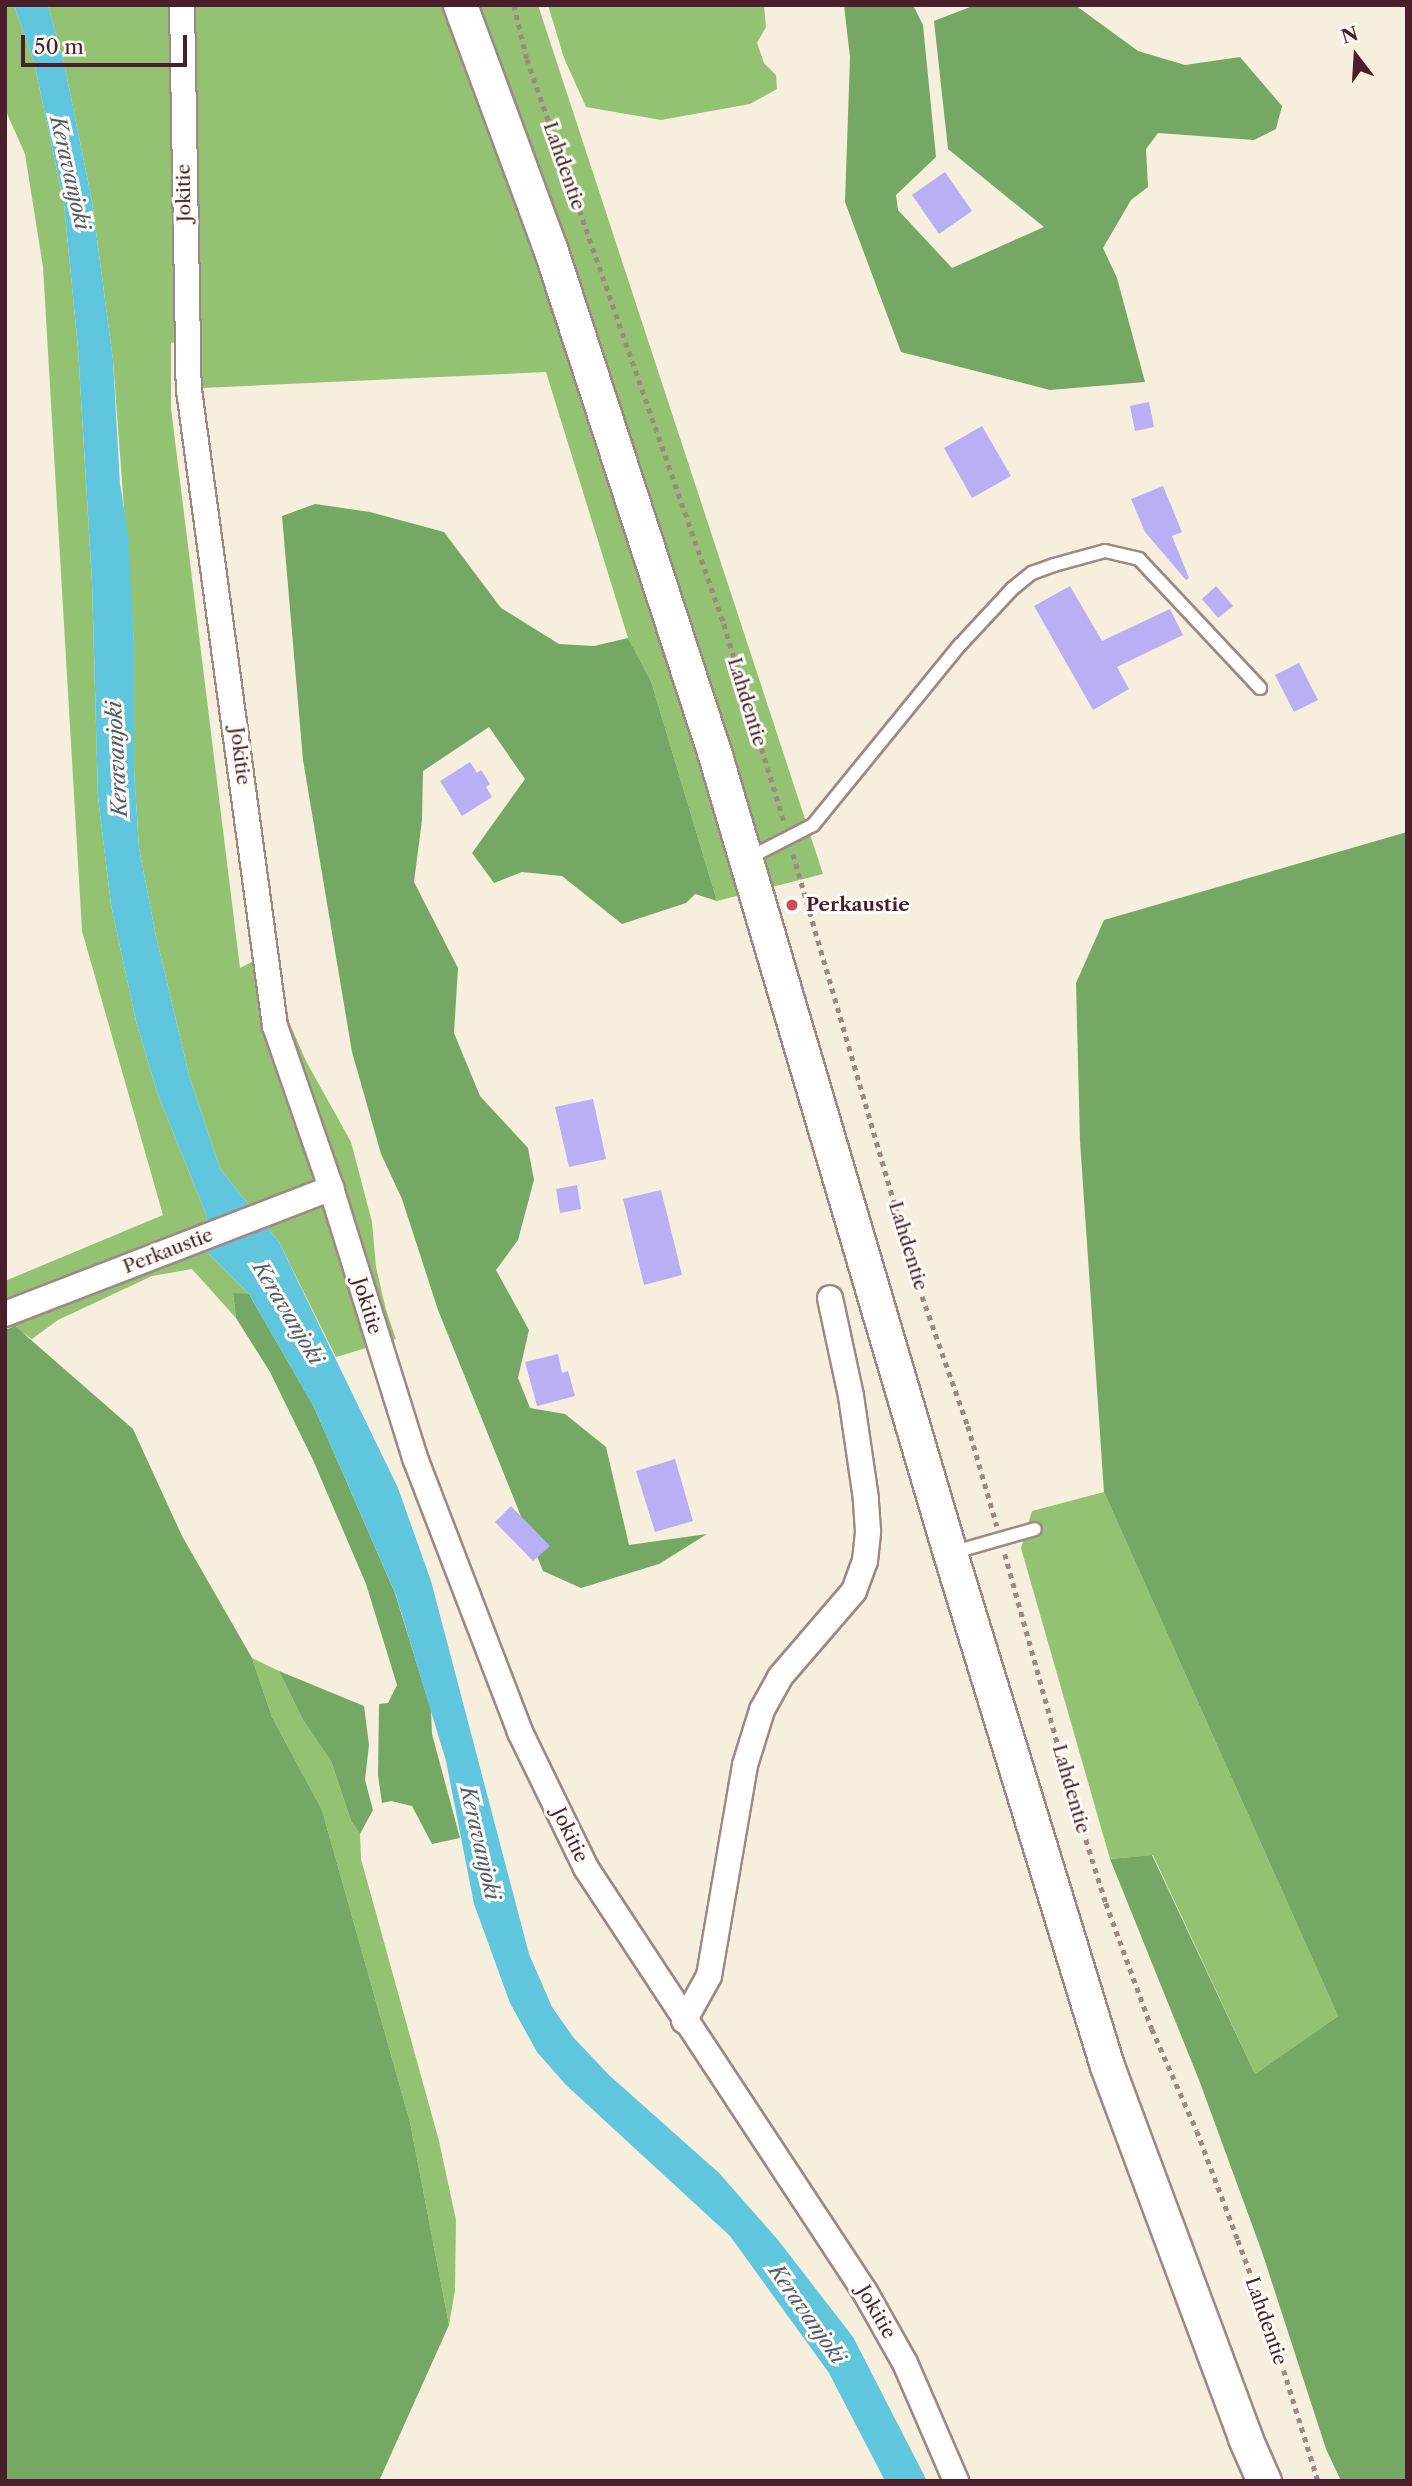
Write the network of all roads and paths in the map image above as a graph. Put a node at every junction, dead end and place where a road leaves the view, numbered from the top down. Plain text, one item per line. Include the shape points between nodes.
1 (182, 5) edge
2 (460, 5) edge
3 (514, 5) edge
4 (1260, 688) dead end
5 (789, 840) junction
6 (745, 860) junction
7 (331, 1188) junction
8 (830, 1298) dead end
9 (5, 1314) edge
10 (1035, 1529) dead end
11 (1000, 1538) junction
12 (950, 1553) junction
13 (684, 2021) junction
14 (956, 2481) edge
15 (1264, 2481) edge
16 (1318, 2481) edge

1 - 7 street, Jokitie via 189,390 199,475 227,650 275,1026
2 - 6 main road via 550,248
3 - 5 path, Lahdentie via 527,59 724,624
4 - 5 lane via 1139,559 1105,551 1032,572 960,645 813,825
5 - 6 lane
5 - 11 path, Lahdentie via 919,1287 968,1426
6 - 12 main road
7 - 9 street, Perkaustie
7 - 13 street, Jokitie via 415,1458 520,1732 586,1868
8 - 13 street via 866,1499 865,1561 854,1591 780,1677 762,1710 745,1765 709,1976
10 - 11 lane
11 - 12 lane
11 - 16 path, Lahdentie via 1105,1903 1272,2332
12 - 15 main road via 1107,2066
13 - 14 street, Jokitie via 865,2292 905,2363

